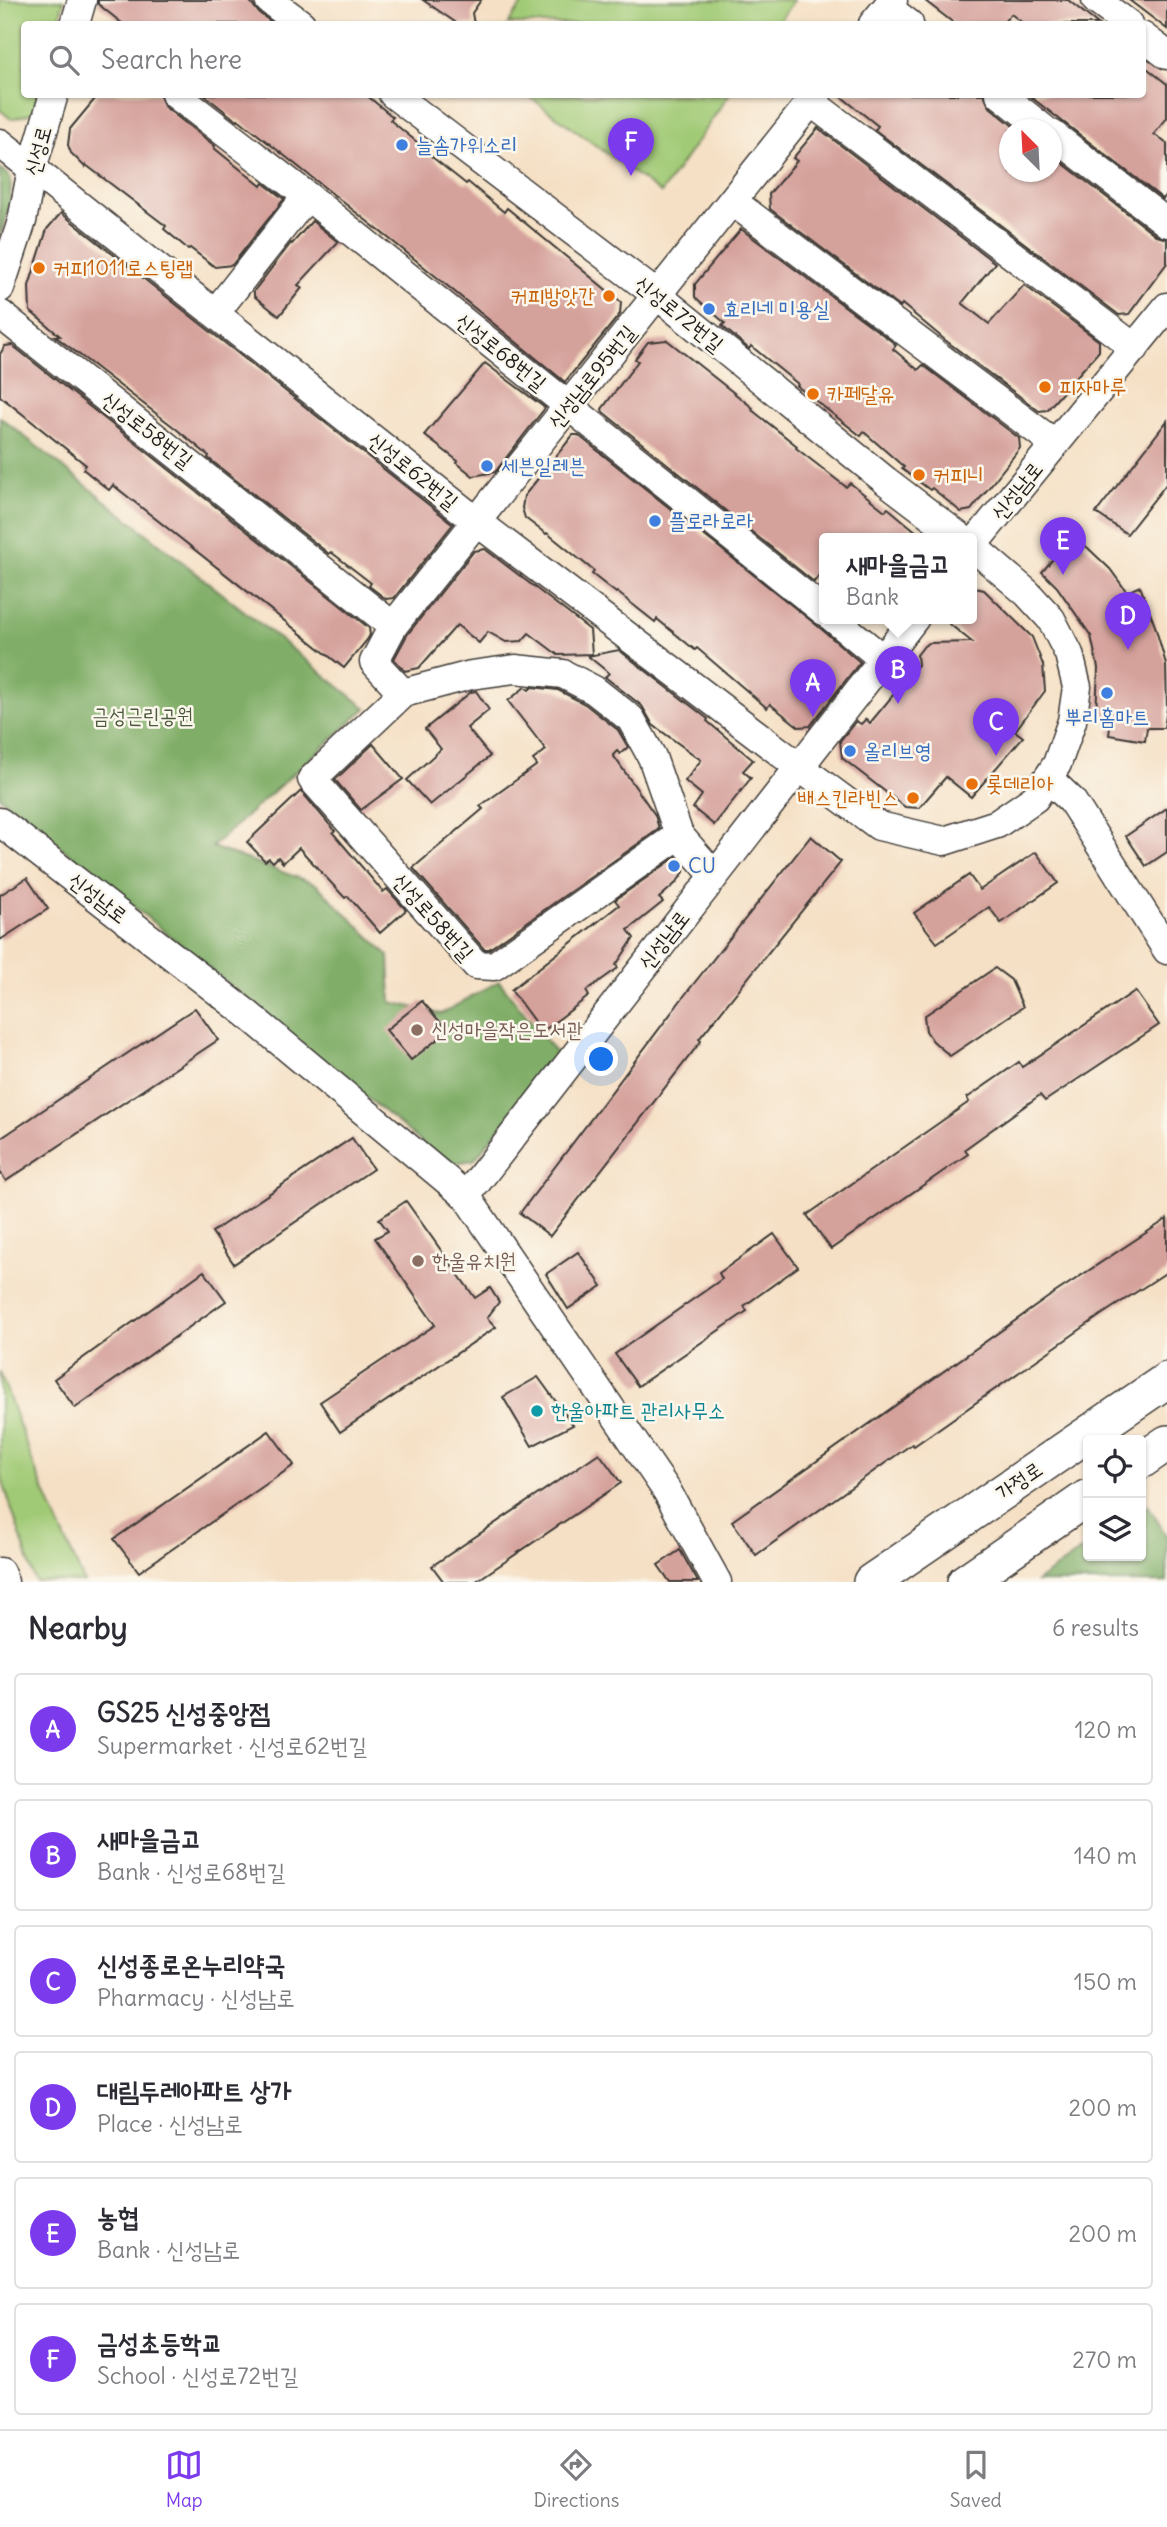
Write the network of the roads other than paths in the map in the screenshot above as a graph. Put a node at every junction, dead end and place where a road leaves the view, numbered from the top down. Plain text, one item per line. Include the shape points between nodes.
1 (269, 0) edge
2 (1096, 0) edge
3 (884, 11) edge
4 (297, 21) edge
5 (903, 21) edge
6 (1124, 21) edge
7 (1146, 38) edge
8 (1167, 55) edge
9 (53, 98) edge
10 (180, 98) edge
11 (398, 98) edge
12 (814, 98) edge
13 (1005, 98) edge
14 (1031, 119) edge
15 (1062, 142) edge
16 (0, 143) edge
17 (32, 169) junction
18 (307, 196) junction
19 (732, 201) junction
20 (1167, 223) edge
21 (0, 288) edge
22 (657, 295) junction
23 (1167, 307) edge
24 (215, 313) junction
25 (0, 314) edge
26 (1135, 348) junction
27 (569, 406) junction
28 (1055, 444) junction
29 (476, 522) junction
30 (954, 533) edge
31 (977, 540) edge
32 (977, 550) edge
33 (819, 607) edge
34 (840, 624) edge
35 (910, 624) edge
36 (393, 626) junction
37 (883, 659) junction
38 (403, 693) junction
39 (798, 766) junction
40 (1048, 778) junction
41 (0, 822) edge
42 (679, 835) junction
43 (714, 875) junction
44 (1167, 950) edge
45 (466, 1196) junction
46 (1167, 1380) edge
47 (1167, 1443) edge
48 (1146, 1458) edge
49 (1087, 1498) edge
50 (0, 1572) edge
51 (4, 1582) edge
52 (717, 1582) edge
53 (871, 1582) edge
54 (965, 1582) edge

1 - 4 street
2 - 6 street
3 - 5 street
7 - 8 street
9 - 17 street, 신성로
10 - 18 street, 신성로68번길
11 - 22 street, 신성로72번길
12 - 19 street, 신성남로95번길
12 - 26 street
13 - 14 street
15 - 20 street
16 - 17 street, 신성로62번길
17 - 21 street, 신성로 via 22,221
17 - 24 street, 신성로62번길
18 - 24 street
18 - 27 street, 신성로68번길
19 - 22 street, 신성남로95번길
19 - 28 street, 신성남로
22 - 27 street, 신성남로95번길
22 - 30 street, 신성로72번길
23 - 26 street, 신성남로
24 - 29 street, 신성로62번길
25 - 36 street, 신성로58번길
26 - 28 street, 신성남로
27 - 29 street, 신성남로95번길
27 - 33 street, 신성로68번길
28 - 31 street, 신성남로
29 - 36 street, 신성남로95번길
29 - 39 street, 신성로62번길
32 - 40 street, 신성남로 via 1051,619 1069,654 1077,687 1072,721
34 - 37 street
35 - 37 street
36 - 38 street via 374,662
37 - 39 street
38 - 42 street, 신성로58번길 via 515,669 563,674 594,690 631,719 652,757
38 - 42 street, 신성로58번길 via 312,779 476,965 494,966
39 - 40 street, 신성남로 via 879,826 944,841 997,824 1035,798
39 - 43 street, 신성남로
40 - 44 street via 1072,801
41 - 45 street, 신성남로 via 246,1013
42 - 43 street, 신성로58번길
43 - 45 street, 신성남로
45 - 52 street via 667,1491
46 - 53 main road, 가정로
47 - 48 main road
49 - 54 main road
50 - 51 street

